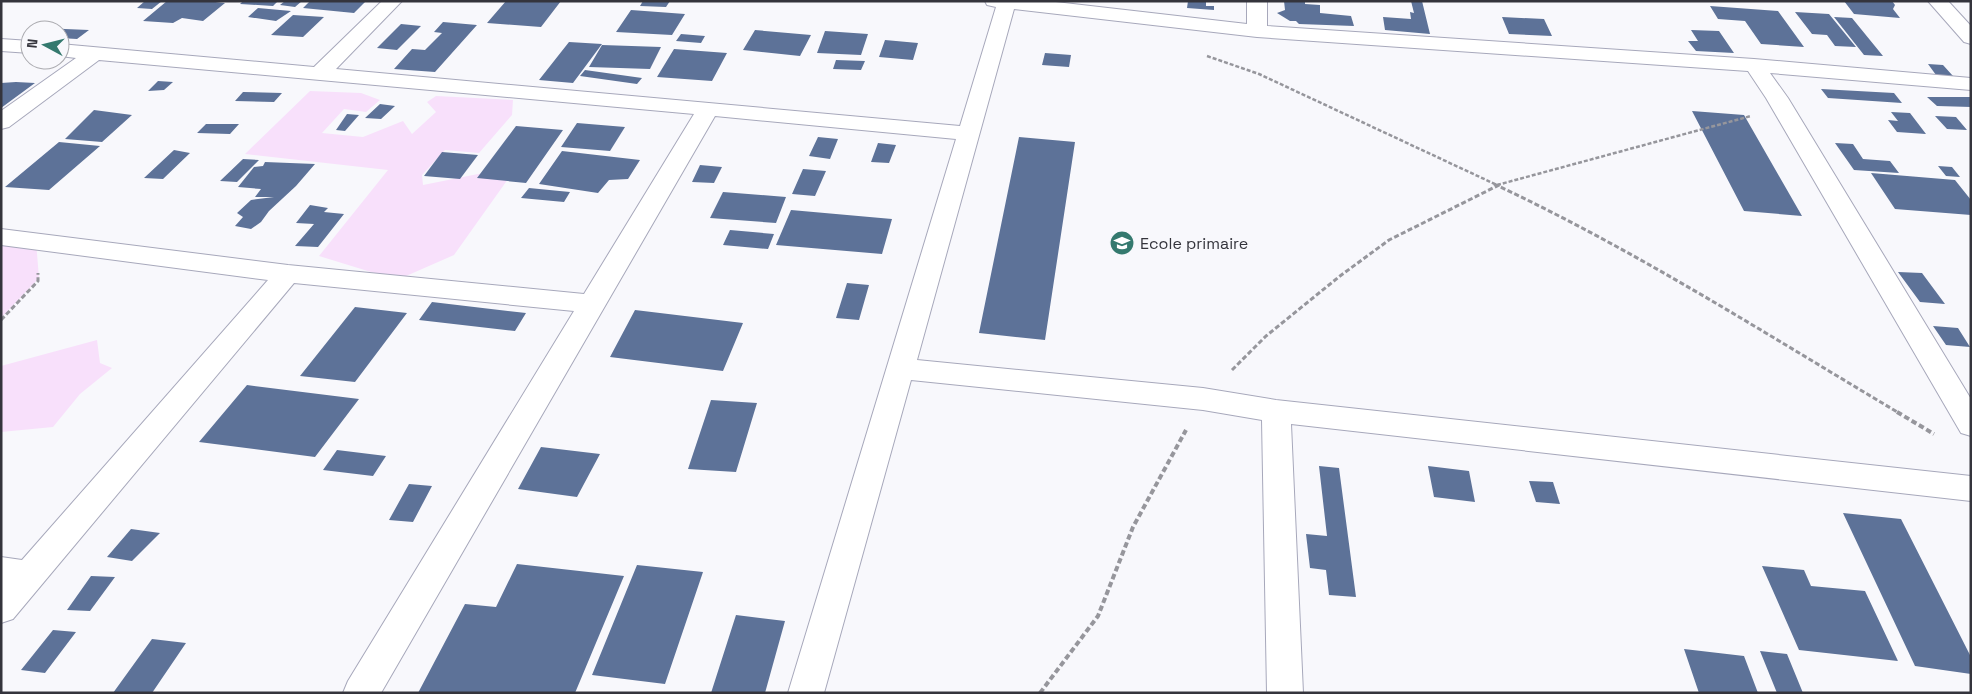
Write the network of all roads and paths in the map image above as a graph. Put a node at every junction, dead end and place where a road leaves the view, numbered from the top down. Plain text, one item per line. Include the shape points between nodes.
1 (393, 1) edge
2 (1257, 1) edge
3 (1937, 1) edge
4 (1003, 2) edge
5 (1257, 31) junction
6 (1971, 38) edge
7 (1, 45) edge
8 (20, 46) edge
9 (70, 51) edge
10 (95, 53) junction
11 (1203, 54) dead end
12 (1754, 65) junction
13 (319, 74) junction
14 (1971, 84) edge
15 (1777, 98) junction
16 (708, 109) junction
17 (1, 122) edge
18 (968, 133) junction
19 (1497, 185) junction
20 (1, 237) edge
21 (36, 241) junction
22 (288, 274) junction
23 (592, 304) junction
24 (1, 320) edge
25 (899, 369) junction
26 (1203, 400) junction
27 (1276, 411) junction
28 (1971, 425) edge
29 (1936, 434) dead end
30 (1971, 489) edge
31 (15, 573) edge
32 (1, 608) edge
33 (361, 693) edge
34 (806, 693) edge
35 (1040, 693) edge
36 (1285, 693) edge

1 - 13 street
2 - 5 street
3 - 6 street
4 - 5 street
4 - 18 street
5 - 12 street
7 - 8 street
9 - 10 street
10 - 13 street
10 - 17 street
11 - 19 path via 1259,74
12 - 14 street
12 - 15 street
13 - 16 street
15 - 19 path via 1750,117
15 - 28 street
16 - 18 street
16 - 23 street
18 - 25 street
19 - 26 path via 1389,240 1266,336
19 - 29 path via 1653,266
20 - 21 street
21 - 22 street
21 - 24 path via 38,281
22 - 23 street
22 - 31 street
23 - 33 street
25 - 26 street
25 - 34 street
26 - 27 street
26 - 35 path via 1134,527 1098,616
27 - 30 street
27 - 36 street
31 - 32 street

